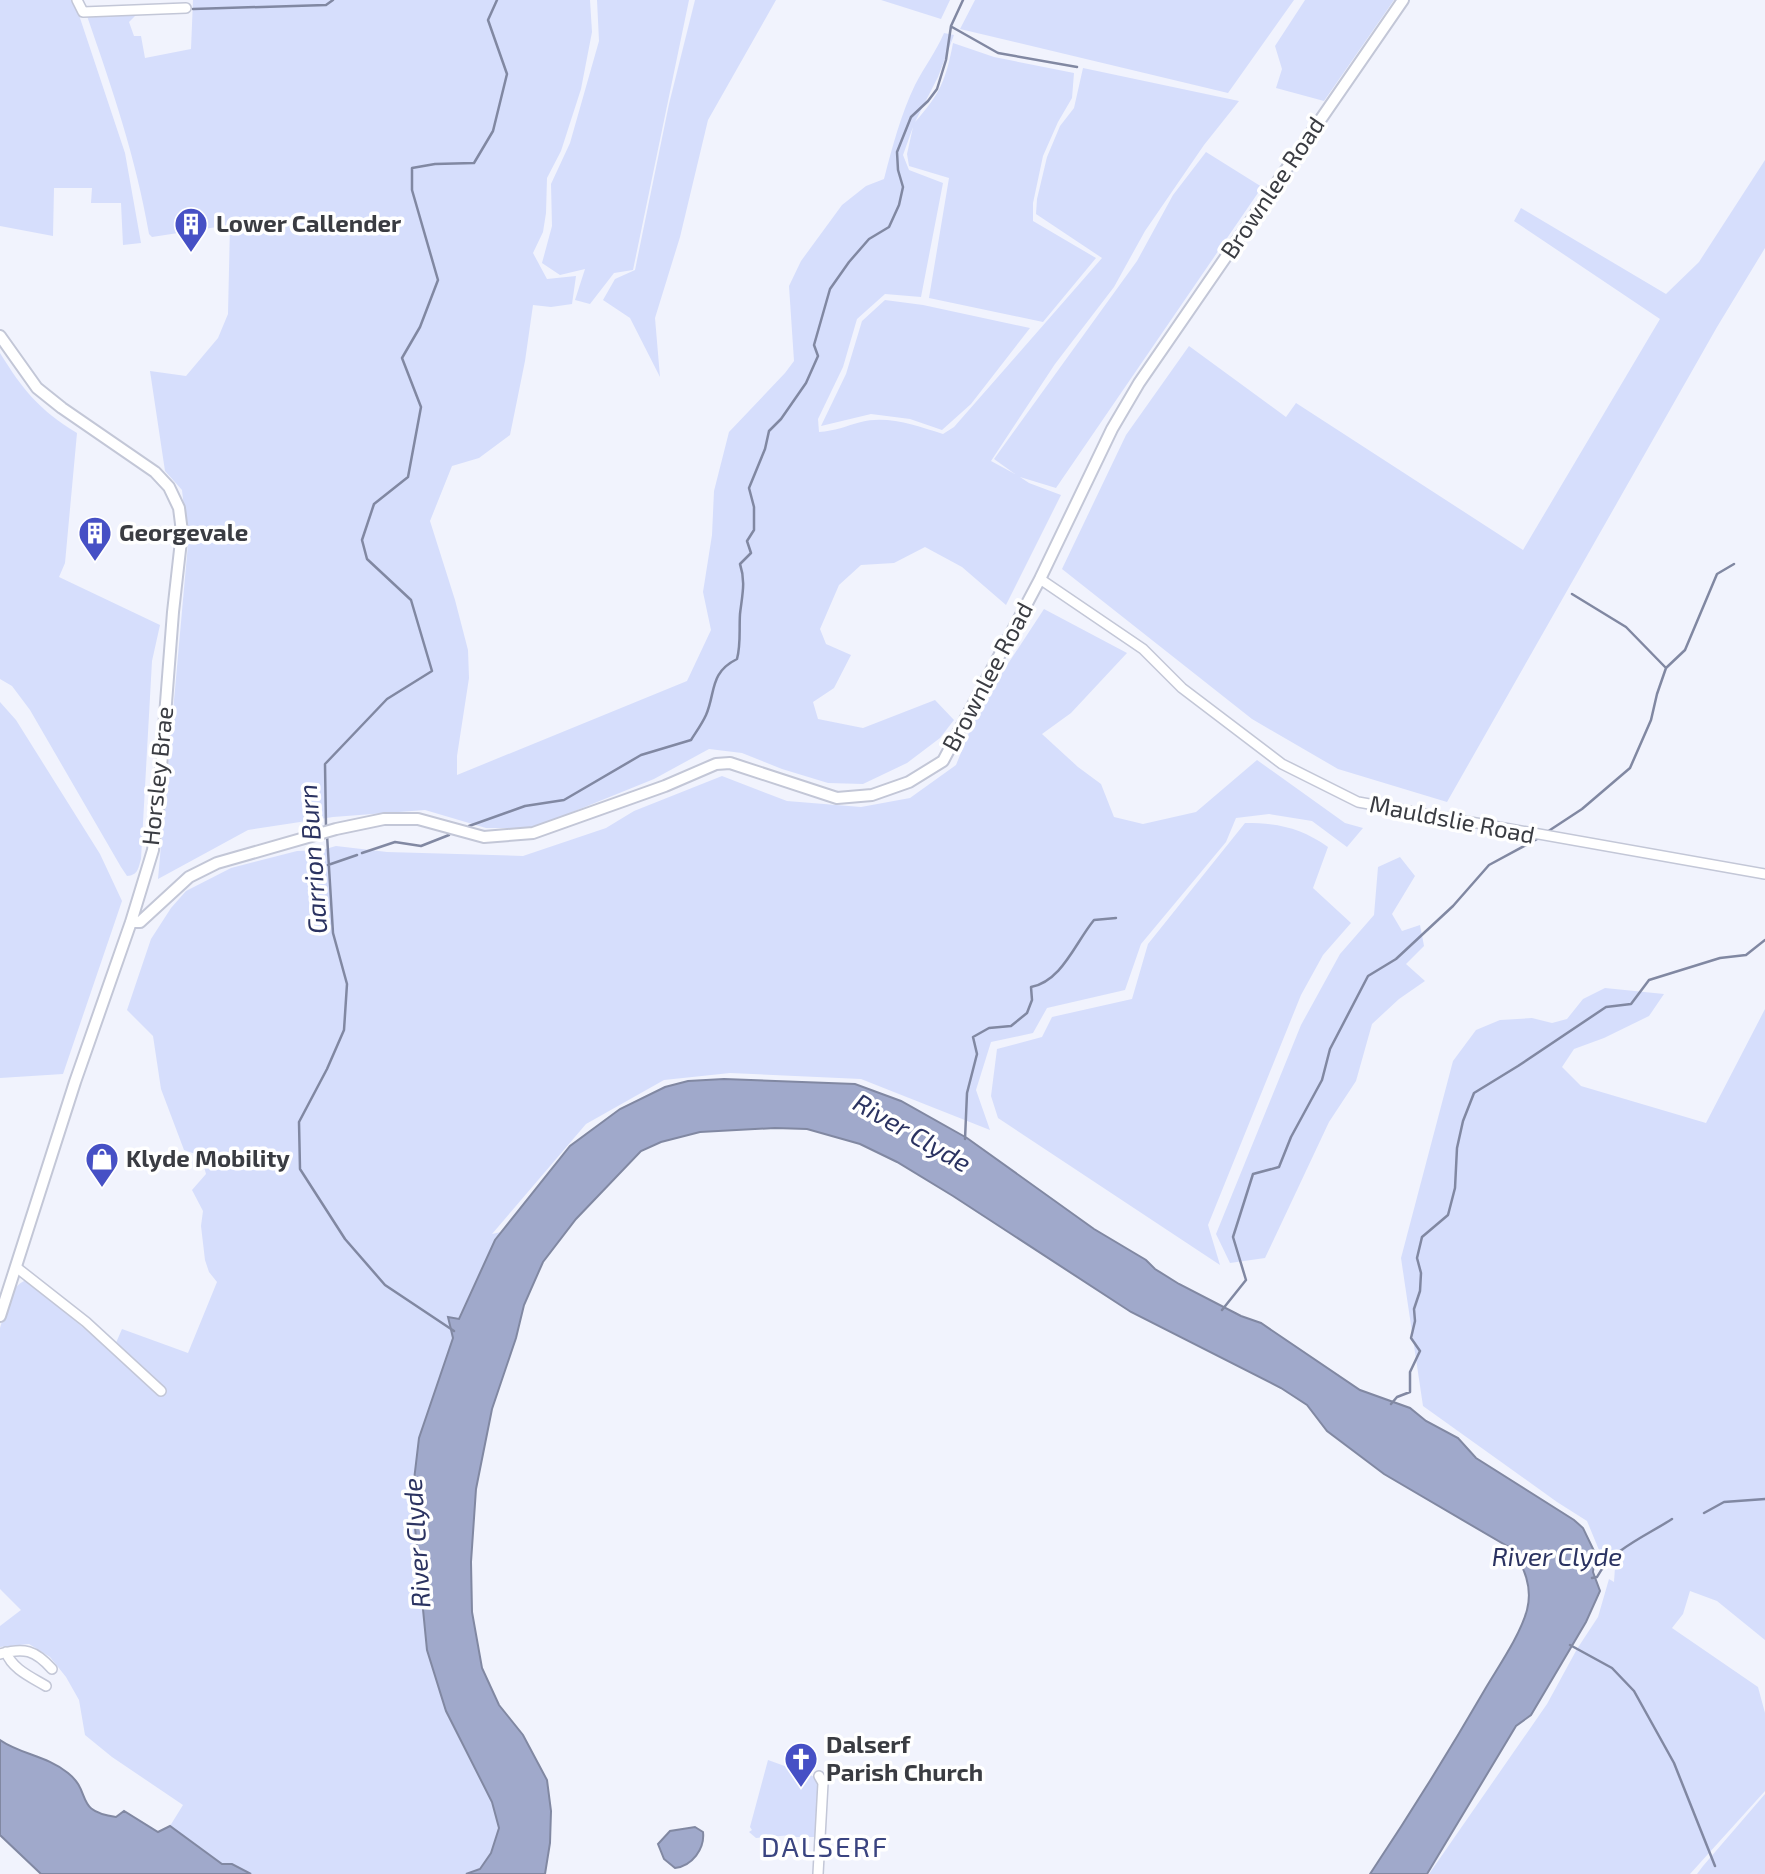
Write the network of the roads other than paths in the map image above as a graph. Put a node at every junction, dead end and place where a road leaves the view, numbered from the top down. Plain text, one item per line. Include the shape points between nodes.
1 (77, 0) edge
2 (1403, 0) edge
3 (187, 8) dead end
4 (0, 336) edge
5 (1040, 579) junction
6 (1765, 874) edge
7 (131, 922) junction
8 (16, 1266) junction
9 (0, 1316) edge
10 (161, 1391) dead end
11 (3, 1653) edge
12 (52, 1669) dead end
13 (46, 1686) dead end
14 (819, 1776) dead end
15 (818, 1874) edge

1 - 3 street via 83,12
2 - 5 main road, Brownlee Road via 1139,383
4 - 7 main road, Horsley Brae via 37,388 155,472 179,508 182,532 158,807 153,850
5 - 6 street, Mauldslie Road via 1143,649 1182,688 1282,764 1358,802
5 - 7 main road, Brownlee Road via 943,761 909,782 872,795 837,797 730,764 716,764 533,833 484,837 418,819 384,819 218,863 189,877 140,922
7 - 8 main road, Horsley Brae
8 - 9 main road, Horsley Brae
8 - 10 street
11 - 12 street via 34,1653
11 - 13 street
14 - 15 street via 823,1783

